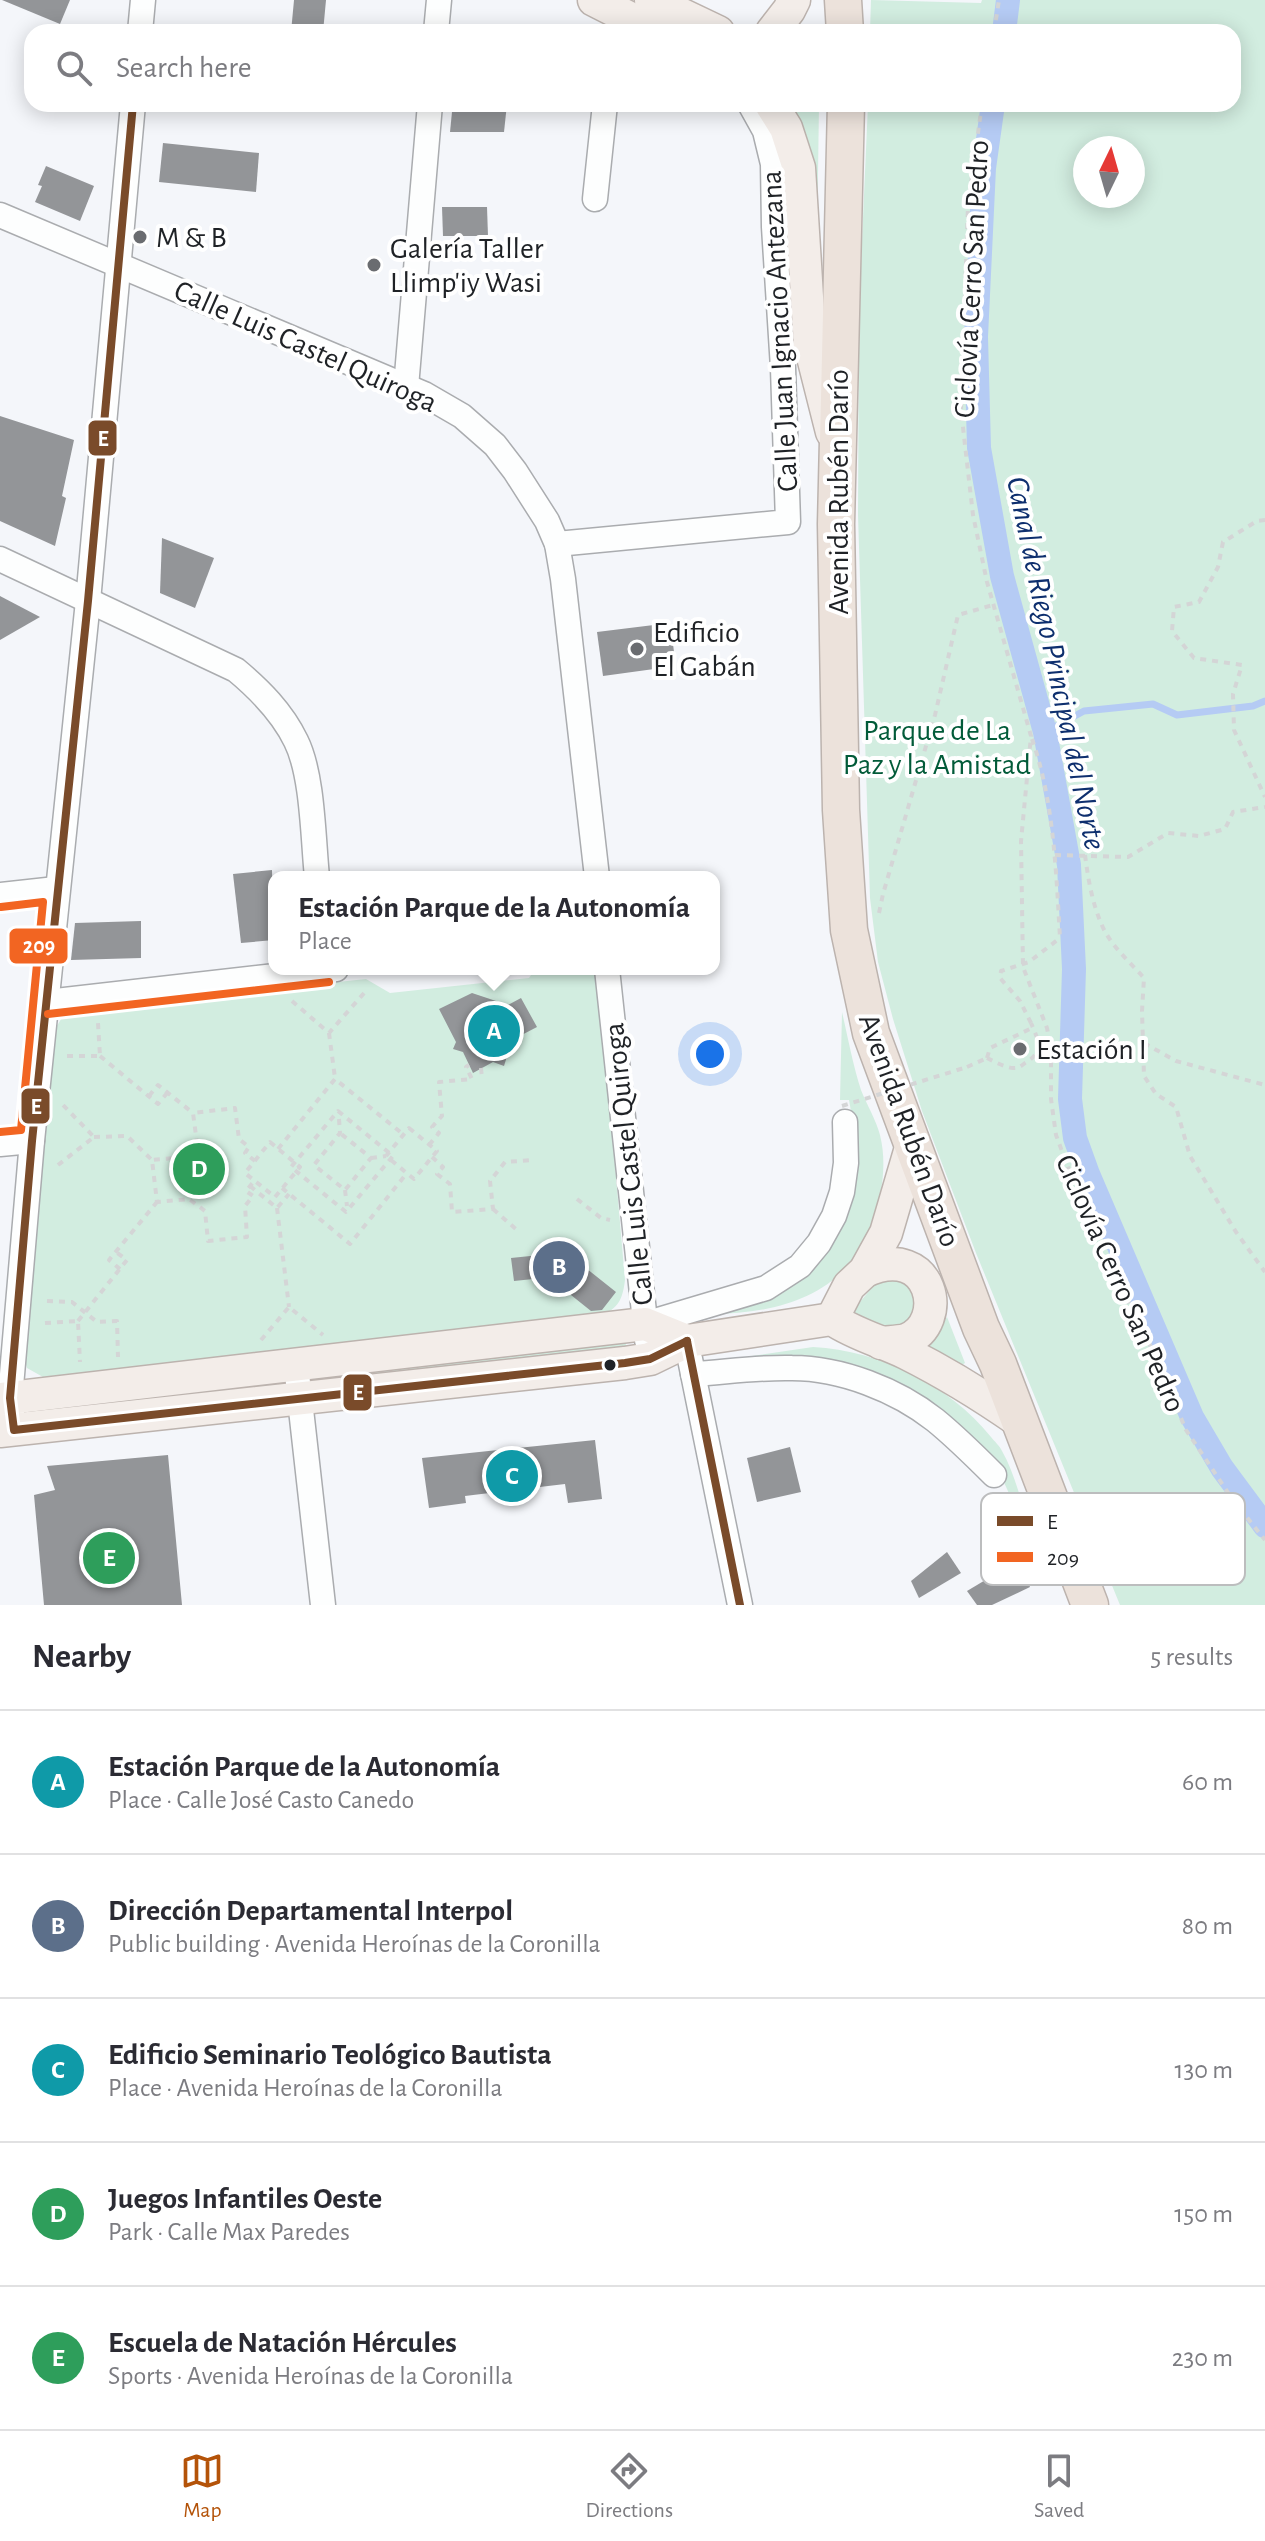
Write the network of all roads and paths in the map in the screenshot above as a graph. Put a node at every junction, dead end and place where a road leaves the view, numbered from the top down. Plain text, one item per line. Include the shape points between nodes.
1 (143, 0) edge
2 (439, 0) edge
3 (651, 0) edge
4 (794, 0) edge
5 (843, 0) edge
6 (999, 0) edge
7 (607, 14) edge
8 (141, 24) edge
9 (437, 24) edge
10 (635, 24) edge
11 (701, 24) edge
12 (778, 24) edge
13 (844, 24) edge
14 (995, 24) edge
15 (132, 112) edge
16 (429, 112) edge
17 (604, 112) edge
18 (754, 112) edge
19 (776, 112) edge
20 (846, 112) edge
21 (981, 112) edge
22 (595, 199) dead end
23 (0, 215) edge
24 (117, 263) junction
25 (406, 387) junction
26 (836, 449) junction
27 (1265, 520) edge
28 (557, 544) junction
29 (0, 559) edge
30 (88, 601) junction
31 (993, 605) junction
32 (1031, 736) junction
33 (1265, 797) edge
34 (1265, 807) edge
35 (1055, 855) junction
36 (1085, 855) junction
37 (316, 871) edge
38 (596, 871) edge
39 (56, 889) junction
40 (0, 895) edge
41 (849, 930) junction
42 (277, 975) edge
43 (608, 975) edge
44 (365, 992) dead end
45 (292, 1001) dead end
46 (47, 1002) junction
47 (98, 1023) dead end
48 (1032, 1025) junction
49 (329, 1033) junction
50 (1144, 1043) junction
51 (67, 1056) dead end
52 (100, 1056) junction
53 (987, 1058) junction
54 (469, 1065) dead end
55 (481, 1068) dead end
56 (482, 1078) dead end
57 (335, 1079) junction
58 (1265, 1085) edge
59 (168, 1092) junction
60 (149, 1096) junction
61 (63, 1105) dead end
62 (193, 1113) junction
63 (844, 1114) joint
64 (339, 1119) dead end
65 (340, 1133) junction
66 (404, 1135) junction
67 (94, 1137) junction
68 (32, 1141) junction
69 (913, 1141) junction
70 (0, 1144) edge
71 (429, 1145) junction
72 (278, 1149) junction
73 (388, 1156) junction
74 (432, 1157) junction
75 (371, 1158) junction
76 (152, 1160) junction
77 (533, 1160) dead end
78 (255, 1161) junction
79 (58, 1165) dead end
80 (314, 1165) junction
81 (297, 1167) junction
82 (407, 1173) junction
83 (255, 1180) junction
84 (250, 1186) junction
85 (282, 1188) junction
86 (345, 1190) junction
87 (289, 1194) junction
88 (577, 1199) dead end
89 (157, 1202) junction
90 (347, 1206) dead end
91 (277, 1208) junction
92 (493, 1209) junction
93 (616, 1222) dead end
94 (518, 1231) dead end
95 (947, 1233) junction
96 (116, 1252) junction
97 (120, 1269) junction
98 (865, 1271) junction
99 (1265, 1272) edge
100 (928, 1291) junction
101 (47, 1301) dead end
102 (289, 1307) junction
103 (85, 1313) junction
104 (832, 1319) junction
105 (78, 1321) junction
106 (45, 1323) dead end
107 (645, 1324) junction
108 (981, 1328) junction
109 (323, 1335) dead end
110 (687, 1341) junction
111 (259, 1342) dead end
112 (881, 1343) junction
113 (118, 1358) dead end
114 (650, 1359) junction
115 (80, 1362) dead end
116 (296, 1365) junction
117 (693, 1374) junction
118 (5, 1398) edge
119 (300, 1399) junction
120 (1019, 1421) junction
121 (7, 1431) edge
122 (994, 1475) dead end
123 (1047, 1493) edge
124 (1228, 1493) edge
125 (1245, 1514) edge
126 (1265, 1540) edge
127 (1082, 1585) edge
128 (323, 1605) edge
129 (740, 1605) edge
130 (1090, 1605) edge

1 - 8 street
2 - 9 street
3 - 11 main road
4 - 12 main road
5 - 13 highway
6 - 14 path
7 - 10 main road
15 - 24 street
16 - 25 street
17 - 22 street
18 - 28 street, Calle Juan Ignacio Antezana via 773,164 788,522
19 - 26 main road via 799,168 810,345
20 - 26 highway, Avenida Rubén Darío
21 - 31 path, Ciclovía Cerro San Pedro via 968,205 961,410 973,515
23 - 24 street, Calle Luis Castel Quiroga
24 - 25 street, Calle Luis Castel Quiroga
24 - 30 street
25 - 28 street, Calle Luis Castel Quiroga via 462,416 495,445 535,500
26 - 41 highway, Avenida Rubén Darío via 841,810
27 - 33 path via 1223,542 1218,567 1199,602 1174,607 1172,631 1194,658 1242,665 1233,694 1234,730
28 - 38 street, Calle Luis Castel Quiroga
29 - 30 street
30 - 37 street via 236,670 263,692 297,743 306,774
30 - 39 street
31 - 32 path, Ciclovía Cerro San Pedro
31 - 41 path via 958,615 877,923
32 - 35 path via 1041,764
32 - 124 path, Ciclovía Cerro San Pedro via 1021,841 1023,967 1047,1028 1056,1135 1088,1221 1186,1430
34 - 36 path via 1233,812 1225,829 1199,836 1168,833 1128,857
35 - 36 path
35 - 48 path, bridge via 1060,938 1029,962 1001,971 1000,978
36 - 50 path via 1101,924 1144,978
39 - 40 street
39 - 46 street
41 - 69 highway, Avenida Rubén Darío via 871,1033
42 - 46 street
43 - 107 street, Calle Luis Castel Quiroga
44 - 49 path
45 - 49 path
46 - 68 street
47 - 52 path
48 - 53 path via 990,1048
48 - 53 path via 1038,1038 1035,1057 1012,1068
49 - 57 path
50 - 58 path via 1176,1061
50 - 99 path via 1144,1076 1156,1094 1176,1107 1190,1156
51 - 52 path
52 - 60 path
53 - 63 path, bridge
54 - 71 path via 472,1079 439,1082 442,1116 432,1127 439,1133
55 - 56 path
57 - 66 path
57 - 72 path
59 - 60 path via 158,1085
59 - 60 path via 158,1104
59 - 62 path
61 - 67 path
62 - 76 path via 197,1143 184,1157
62 - 78 path via 235,1108 239,1139
63 - 107 street via 842,1192 819,1243 800,1266 766,1288
64 - 65 path
65 - 75 path
65 - 80 path
66 - 71 path via 409,1128
66 - 73 path
67 - 76 path via 127,1136
67 - 79 path
68 - 70 street
68 - 118 street
69 - 95 highway, Avenida Rubén Darío
69 - 98 main road via 886,1233
71 - 74 path via 437,1151
72 - 78 path via 270,1142
72 - 81 path
73 - 75 path
73 - 81 path via 346,1212
73 - 81 path via 338,1111
73 - 82 path
74 - 82 path via 414,1179
74 - 92 path via 443,1167 437,1174 450,1184 452,1212
75 - 86 path
76 - 89 path
77 - 92 path via 505,1162 490,1181
78 - 83 path via 245,1173
80 - 81 path
80 - 86 path
81 - 85 path
82 - 87 path via 350,1244
83 - 84 path
83 - 85 path via 275,1197
84 - 89 path via 247,1237 208,1241 205,1211 189,1199
84 - 91 path
85 - 87 path
86 - 90 path
87 - 91 path
88 - 93 path via 601,1218
89 - 96 path
91 - 102 path
92 - 94 path
95 - 100 main road
95 - 108 highway, Avenida Rubén Darío
96 - 97 path via 109,1260
96 - 97 path via 127,1260
97 - 103 path
98 - 100 main road via 904,1264 919,1273
98 - 104 main road via 849,1286
100 - 108 main road
100 - 112 main road via 926,1322 918,1332
101 - 103 path via 72,1302
102 - 109 path
102 - 111 path
103 - 105 path
103 - 113 path via 97,1322 117,1321
104 - 110 main road
104 - 112 main road
105 - 106 path
105 - 115 path
107 - 110 main road
107 - 114 street, Calle Luis Castel Quiroga
107 - 116 main road
108 - 120 highway, Avenida Rubén Darío
110 - 114 main road
110 - 117 street
112 - 120 main road via 938,1370
114 - 119 main road
116 - 118 main road
116 - 119 street
117 - 122 street via 793,1368 882,1389 933,1418
117 - 129 street
118 - 121 street
119 - 121 main road
119 - 128 street
120 - 123 highway, Avenida Rubén Darío
125 - 126 path, Ciclovía Cerro San Pedro
127 - 130 highway, Avenida Rubén Darío

